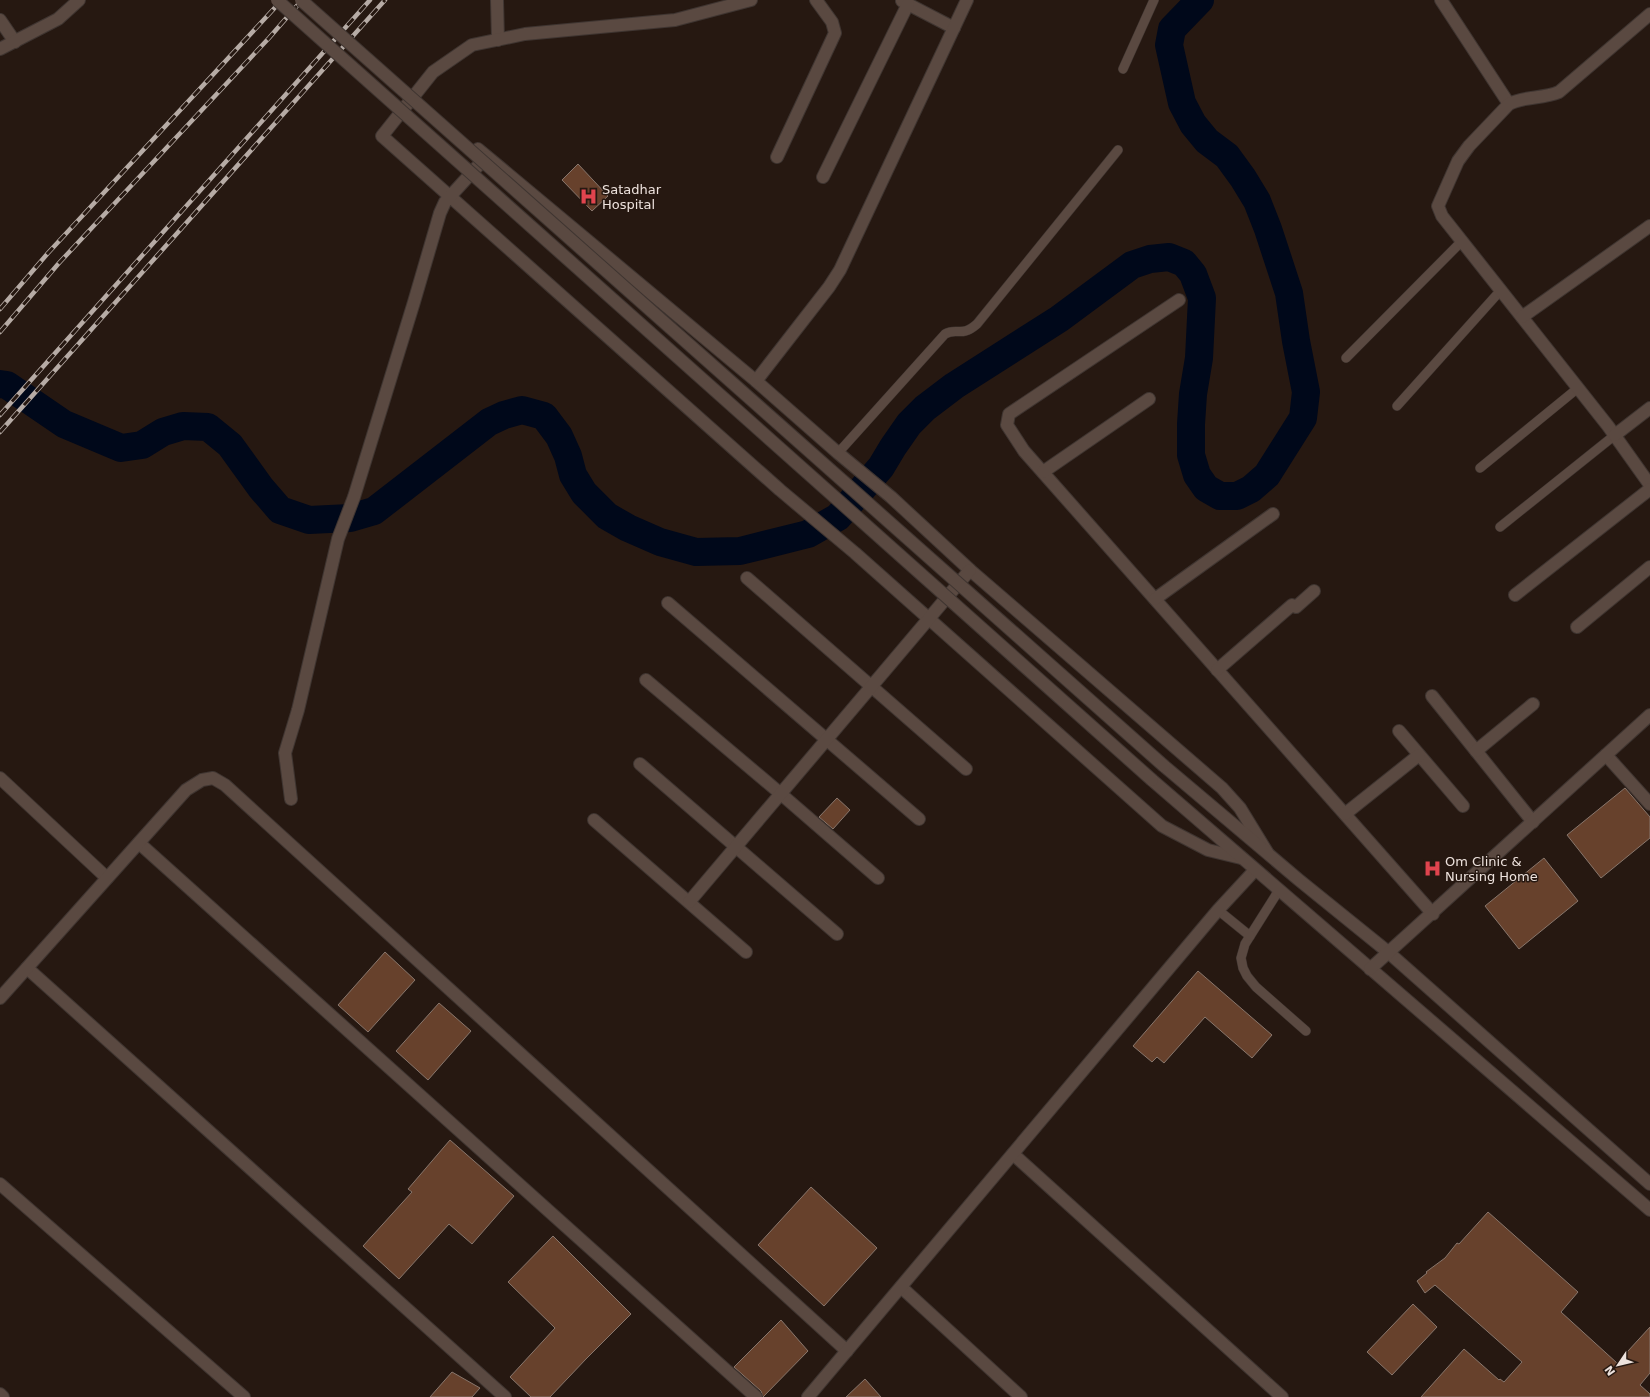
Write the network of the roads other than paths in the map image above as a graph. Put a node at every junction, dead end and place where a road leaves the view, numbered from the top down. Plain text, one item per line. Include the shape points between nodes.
1 (79, 0) edge
2 (277, 0) edge
3 (301, 0) edge
4 (497, 0) edge
5 (751, 0) edge
6 (816, 0) edge
7 (966, 0) edge
8 (1154, 0) edge
9 (1441, 0) edge
10 (904, 2) edge
11 (1650, 14) edge
12 (0, 20) edge
13 (954, 28) junction
14 (498, 40) junction
15 (15, 42) junction
16 (0, 49) edge
17 (1122, 69) dead end
18 (416, 94) junction
19 (1509, 104) junction
20 (1118, 150) dead end
21 (486, 157) junction
22 (776, 157) dead end
23 (823, 177) dead end
24 (450, 197) junction
25 (1650, 226) edge
26 (1462, 241) junction
27 (1501, 290) junction
28 (1179, 300) dead end
29 (1522, 317) junction
30 (1346, 358) dead end
31 (756, 381) junction
32 (1578, 388) junction
33 (1149, 399) dead end
34 (1397, 406) dead end
35 (1650, 408) edge
36 (1615, 436) junction
37 (840, 455) junction
38 (1480, 468) dead end
39 (1043, 472) junction
40 (1650, 485) edge
41 (1650, 489) edge
42 (1273, 514) dead end
43 (1500, 527) dead end
44 (1650, 567) edge
45 (970, 570) junction
46 (747, 578) dead end
47 (1314, 591) dead end
48 (1515, 595) dead end
49 (1155, 599) junction
50 (668, 603) dead end
51 (930, 620) junction
52 (1577, 627) dead end
53 (1217, 670) junction
54 (646, 680) dead end
55 (872, 687) junction
56 (1432, 696) dead end
57 (1533, 704) dead end
58 (1650, 715) edge
59 (1399, 731) dead end
60 (827, 740) junction
61 (1476, 752) junction
62 (1419, 755) junction
63 (1606, 755) junction
64 (640, 764) dead end
65 (966, 768) dead end
66 (0, 778) edge
67 (781, 794) junction
68 (291, 799) dead end
69 (1650, 804) edge
70 (1463, 806) dead end
71 (1345, 814) junction
72 (919, 819) dead end
73 (594, 820) dead end
74 (1533, 822) junction
75 (139, 843) junction
76 (736, 847) junction
77 (1268, 853) junction
78 (1241, 858) junction
79 (1255, 870) junction
80 (107, 878) junction
81 (878, 878) dead end
82 (1279, 890) junction
83 (689, 902) junction
84 (1218, 910) junction
85 (1433, 914) junction
86 (837, 934) dead end
87 (1250, 936) junction
88 (746, 952) dead end
89 (1388, 952) junction
90 (27, 968) junction
91 (1370, 969) junction
92 (0, 998) edge
93 (1306, 1031) dead end
94 (1013, 1154) junction
95 (0, 1184) edge
96 (1650, 1184) edge
97 (1650, 1210) edge
98 (901, 1287) junction
99 (847, 1351) junction
100 (0, 1394) edge
101 (3, 1397) edge
102 (244, 1397) edge
103 (505, 1397) edge
104 (756, 1397) edge
105 (808, 1397) edge
106 (1021, 1397) edge
107 (1282, 1397) edge

1 - 15 street via 58,19
2 - 78 street, bridge
3 - 77 street, bridge via 1164,766
4 - 14 street
5 - 14 street via 675,20 525,34
6 - 22 street via 832,22 836,33
7 - 13 street
8 - 17 lane
9 - 19 street
10 - 13 street
10 - 23 street
11 - 19 street via 1559,92
12 - 15 street
13 - 31 street via 840,270
14 - 18 street via 472,45 433,72
15 - 16 street
18 - 21 street
18 - 24 street via 382,136
19 - 26 street via 1458,161 1439,200 1438,206 1442,216
20 - 37 lane via 976,324 963,333 945,334
21 - 24 street
21 - 31 street
24 - 51 street
24 - 68 street via 440,213 354,497 338,539 298,710 285,753
25 - 29 street
26 - 27 street
26 - 30 lane
27 - 29 street
27 - 34 lane
28 - 39 street via 1009,414 1007,425 1024,451
29 - 32 street
31 - 37 street
32 - 36 street
32 - 38 lane
33 - 39 street
35 - 36 street
36 - 40 street
36 - 43 lane
37 - 45 street via 891,497
39 - 49 street
41 - 48 street
42 - 49 street
44 - 52 street
45 - 51 street
45 - 77 street via 1222,788 1240,808
46 - 55 street
47 - 53 street via 1296,607 1292,605
49 - 53 street
50 - 60 street
51 - 55 street
51 - 78 street via 1162,826 1208,850
53 - 71 street
54 - 67 street
55 - 60 street
55 - 65 street
56 - 61 street
57 - 61 street
58 - 63 street
59 - 62 street
60 - 67 street
60 - 72 street
61 - 74 street
62 - 70 street
62 - 71 street
63 - 69 street
63 - 74 street
64 - 76 street
66 - 80 street
67 - 76 street
67 - 81 street
71 - 85 street
73 - 83 street
74 - 85 street
75 - 80 street
75 - 99 street via 194,784 213,778 225,785
75 - 104 street
76 - 83 street
76 - 86 street
77 - 89 street
78 - 79 street
79 - 82 street
79 - 84 street
80 - 90 street
82 - 87 lane
82 - 91 street
83 - 88 street
84 - 87 lane
84 - 94 street
85 - 89 street
87 - 93 lane via 1241,958 1246,976
89 - 91 street
89 - 96 street
90 - 92 street
90 - 103 street
91 - 97 street
94 - 98 street
94 - 107 street
95 - 102 street
98 - 99 street
98 - 106 street
99 - 105 street
100 - 101 street

